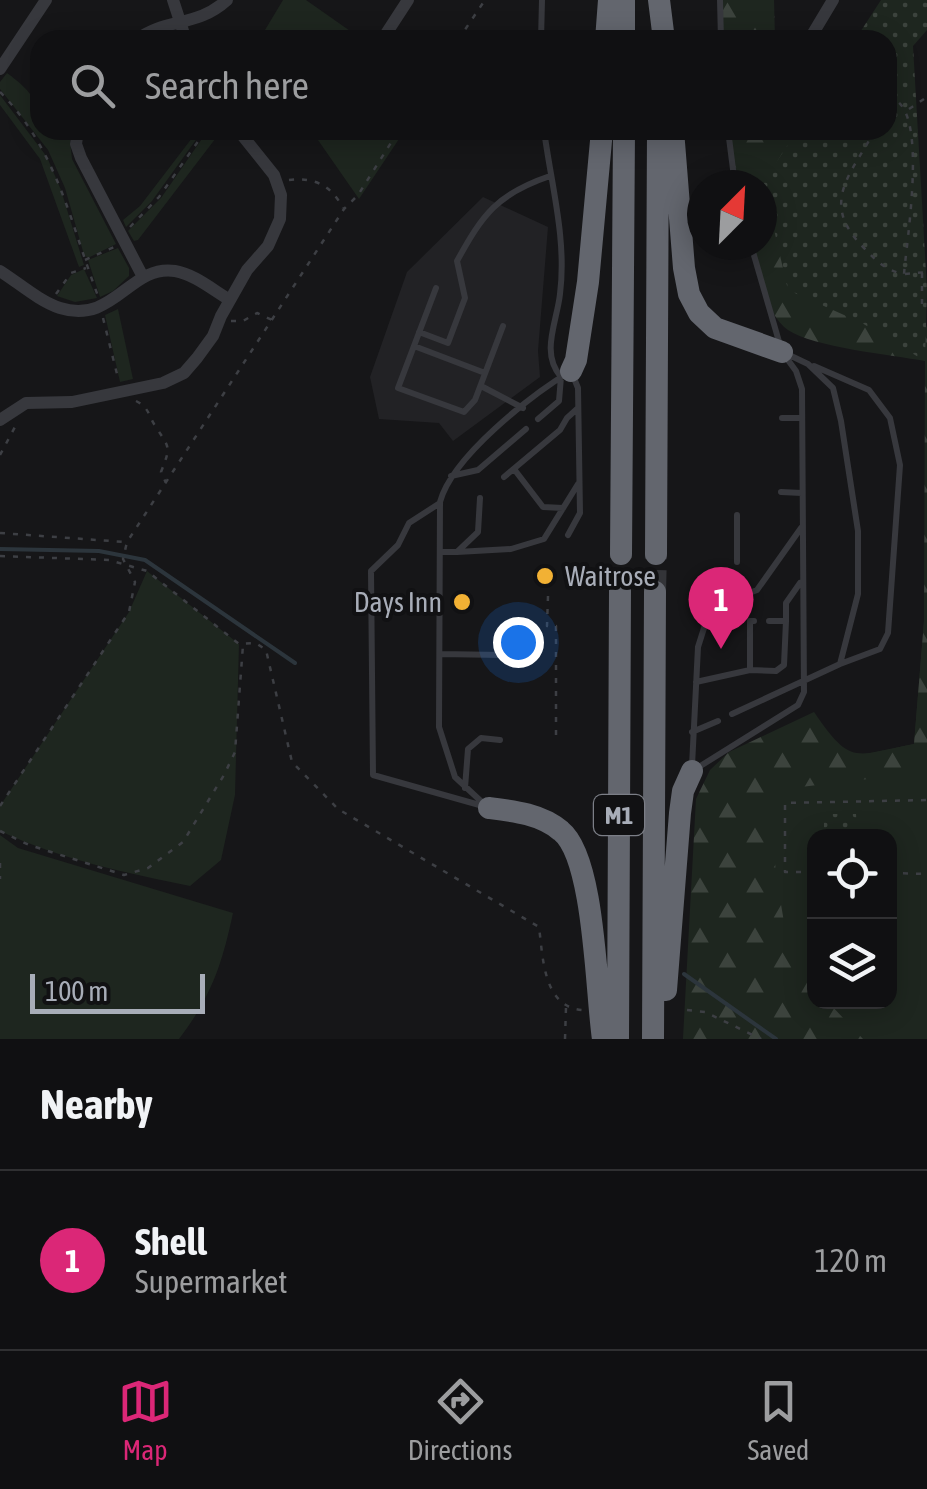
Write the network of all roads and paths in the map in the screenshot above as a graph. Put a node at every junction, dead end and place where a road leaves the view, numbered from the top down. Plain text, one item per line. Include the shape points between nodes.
1 (46, 0) edge
2 (173, 0) edge
3 (227, 0) edge
4 (408, 0) edge
5 (485, 0) edge
6 (542, 0) edge
7 (609, 0) edge
8 (624, 0) edge
9 (659, 0) edge
10 (720, 0) edge
11 (833, 0) edge
12 (180, 21) junction
13 (151, 30) edge
14 (183, 30) edge
15 (388, 30) edge
16 (465, 30) edge
17 (541, 30) edge
18 (607, 30) edge
19 (624, 30) edge
20 (660, 30) edge
21 (722, 30) edge
22 (815, 30) edge
23 (0, 69) edge
24 (0, 92) edge
25 (927, 97) edge
26 (897, 101) edge
27 (909, 110) junction
28 (30, 130) edge
29 (37, 140) edge
30 (77, 140) edge
31 (199, 140) edge
32 (246, 140) edge
33 (393, 140) edge
34 (545, 140) edge
35 (601, 140) edge
36 (624, 140) edge
37 (658, 140) edge
38 (673, 140) edge
39 (729, 140) edge
40 (869, 140) edge
41 (733, 170) edge
42 (550, 176) junction
43 (279, 186) junction
44 (344, 209) junction
45 (122, 238) junction
46 (85, 260) junction
47 (754, 260) edge
48 (87, 267) junction
49 (0, 271) edge
50 (924, 272) edge
51 (904, 274) junction
52 (142, 277) junction
53 (436, 288) dead end
54 (230, 300) junction
55 (50, 304) junction
56 (927, 307) edge
57 (101, 308) junction
58 (221, 316) junction
59 (272, 320) junction
60 (502, 326) dead end
61 (419, 332) junction
62 (414, 346) junction
63 (782, 352) junction
64 (808, 364) junction
65 (485, 373) junction
66 (566, 374) junction
67 (480, 386) junction
68 (121, 391) junction
69 (14, 407) junction
70 (523, 408) junction
71 (578, 408) junction
72 (782, 418) dead end
73 (802, 418) junction
74 (538, 419) dead end
75 (0, 420) edge
76 (526, 429) dead end
77 (0, 454) edge
78 (514, 470) junction
79 (450, 476) junction
80 (504, 478) dead end
81 (579, 482) junction
82 (167, 484) junction
83 (781, 492) dead end
84 (802, 492) junction
85 (480, 498) dead end
86 (440, 502) junction
87 (563, 508) junction
88 (737, 515) dead end
89 (802, 526) junction
90 (0, 533) edge
91 (568, 535) dead end
92 (127, 542) junction
93 (440, 552) junction
94 (456, 552) junction
95 (622, 554) tunnel mouth
96 (656, 554) tunnel mouth
97 (0, 556) edge
98 (124, 562) junction
99 (737, 562) dead end
100 (801, 582) junction
101 (620, 590) tunnel mouth
102 (655, 592) tunnel mouth
103 (548, 596) dead end
104 (754, 621) dead end
105 (769, 622) dead end
106 (786, 622) junction
107 (243, 644) junction
108 (440, 654) junction
109 (502, 655) dead end
110 (840, 664) junction
111 (750, 670) junction
112 (806, 678) junction
113 (696, 682) junction
114 (732, 714) dead end
115 (718, 721) dead end
116 (692, 732) junction
117 (500, 740) dead end
118 (556, 740) dead end
119 (692, 772) junction
120 (466, 789) junction
121 (927, 800) edge
122 (0, 806) edge
123 (489, 808) junction
124 (0, 831) edge
125 (0, 863) edge
126 (807, 872) edge
127 (897, 873) edge
128 (927, 874) edge
129 (0, 879) edge
130 (566, 1006) junction
131 (594, 1010) dead end
132 (687, 1010) dead end
133 (565, 1039) edge
134 (602, 1039) edge
135 (618, 1039) edge
136 (652, 1039) edge
137 (660, 1039) edge
138 (760, 1039) edge

1 - 23 street
2 - 12 street
3 - 12 street via 209,15
4 - 15 street
5 - 16 path
6 - 17 lane
7 - 18 highway
8 - 19 highway
9 - 20 highway
10 - 21 lane
11 - 22 street
12 - 13 street
12 - 14 street
24 - 28 path
25 - 27 path
26 - 27 path
27 - 51 path via 918,183
29 - 46 path via 64,192
30 - 45 street
31 - 45 path
32 - 43 street
33 - 44 path
34 - 42 lane
35 - 66 highway via 588,282 576,360
36 - 95 highway
37 - 96 highway
38 - 63 highway via 689,294 716,328
39 - 41 lane
40 - 51 path via 844,184 841,212 864,248 887,269
42 - 61 lane via 481,218 457,261 465,298 448,344
42 - 66 lane via 562,264 550,355 552,367
43 - 44 path via 312,180 335,192
43 - 54 street via 280,219
44 - 59 path
45 - 46 path
45 - 52 street
46 - 48 path
47 - 63 lane
48 - 55 path via 67,277
48 - 57 path
49 - 55 street
50 - 51 path
50 - 56 path
52 - 54 street via 175,271
52 - 57 street
53 - 61 lane
54 - 58 street
55 - 57 street
57 - 68 path
58 - 59 path via 238,322 257,313
58 - 68 street via 184,373
59 - 82 path
60 - 65 lane
61 - 62 lane
62 - 65 lane
62 - 67 lane via 398,388 464,412
63 - 64 lane
63 - 73 lane via 802,389
64 - 110 lane via 833,388 858,531 858,594
64 - 110 lane via 869,390 890,418 900,465 888,633 880,648
65 - 67 lane
66 - 70 lane
66 - 71 lane via 578,388
66 - 74 lane via 559,400
67 - 70 lane
68 - 69 street
68 - 82 path via 145,406 168,442 161,472
69 - 75 street
69 - 77 path via 19,420
70 - 79 lane
71 - 78 lane
71 - 81 lane
72 - 73 lane
73 - 84 lane
76 - 79 lane via 478,470
78 - 80 lane
78 - 87 lane via 543,507
79 - 86 lane
81 - 87 lane
81 - 91 lane via 580,513
82 - 92 path
83 - 84 lane
84 - 89 lane
85 - 94 lane via 478,532
86 - 93 lane
86 - 123 lane via 408,523 398,545 371,572 373,776
87 - 94 lane via 544,538 510,549
88 - 99 lane
89 - 100 lane
89 - 113 lane via 757,590 729,602 704,625
90 - 92 path
92 - 98 path
93 - 94 lane
93 - 108 lane
97 - 98 path
98 - 107 path via 147,571
98 - 122 path via 135,582 129,612
100 - 106 lane via 786,602
100 - 112 lane
101 - 135 highway, M1
102 - 136 highway, M1
103 - 118 path via 548,626 556,626
104 - 111 lane
105 - 106 lane
106 - 111 lane via 784,665
107 - 124 path via 234,752 183,842 148,868 124,875
107 - 130 path via 266,650 292,762 338,809 539,927 549,985
108 - 109 lane
108 - 120 lane via 442,744
110 - 112 lane
111 - 113 lane
112 - 114 lane
112 - 119 lane via 798,704
113 - 116 lane
115 - 116 lane
116 - 119 lane
117 - 120 lane via 481,738 468,749
119 - 137 highway via 680,813
120 - 123 lane
121 - 126 path via 785,804 785,872
123 - 134 highway via 544,820 574,845
125 - 129 path
127 - 128 path
130 - 131 path
130 - 133 path
132 - 138 path

